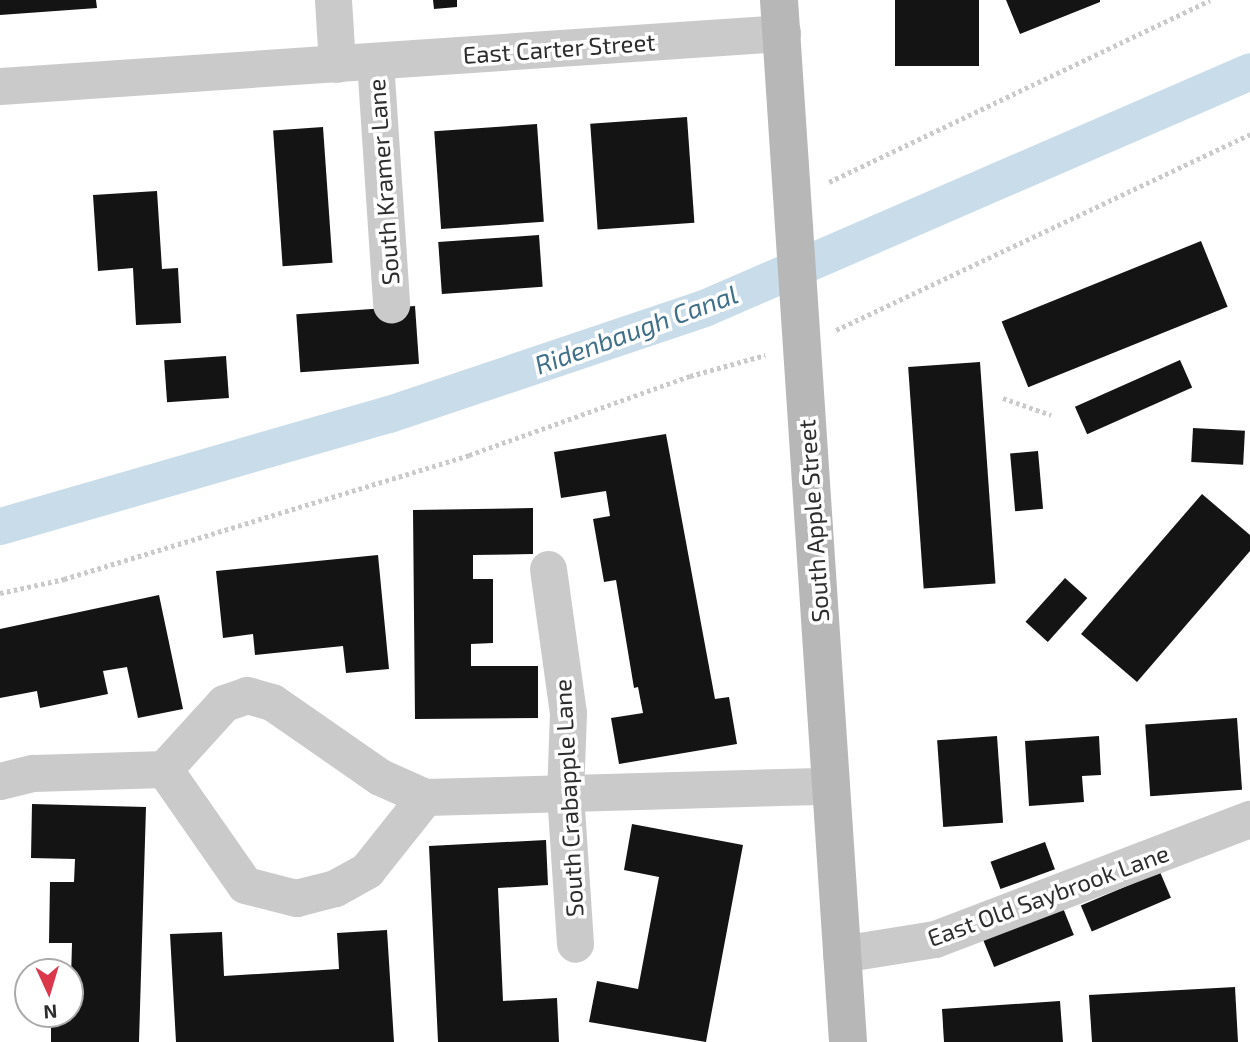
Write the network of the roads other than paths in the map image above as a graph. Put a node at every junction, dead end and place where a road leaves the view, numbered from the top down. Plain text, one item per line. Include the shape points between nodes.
1 (333, 0) edge
2 (780, 17) edge
3 (375, 61) junction
4 (337, 64) junction
5 (0, 86) edge
6 (391, 304) dead end
7 (548, 569) dead end
8 (164, 769) junction
9 (0, 780) edge
10 (831, 786) junction
11 (565, 793) junction
12 (425, 797) junction
13 (1250, 819) edge
14 (575, 944) dead end
15 (841, 954) junction
16 (848, 1042) edge

1 - 4 street
2 - 3 street, East Carter Street
2 - 10 main road, South Apple Street
3 - 4 street, East Carter Street
3 - 6 street, South Kramer Lane
4 - 5 street, East Carter Street
7 - 11 street, South Crabapple Lane via 568,713
8 - 9 street via 33,773
8 - 12 street via 224,703 247,695 272,702 380,776
8 - 12 street via 245,884 296,898 335,888 368,870
10 - 11 street
10 - 15 main road, South Apple Street
11 - 12 street
11 - 14 street, South Crabapple Lane
13 - 15 street, East Old Saybrook Lane via 935,939
15 - 16 main road, South Apple Street

